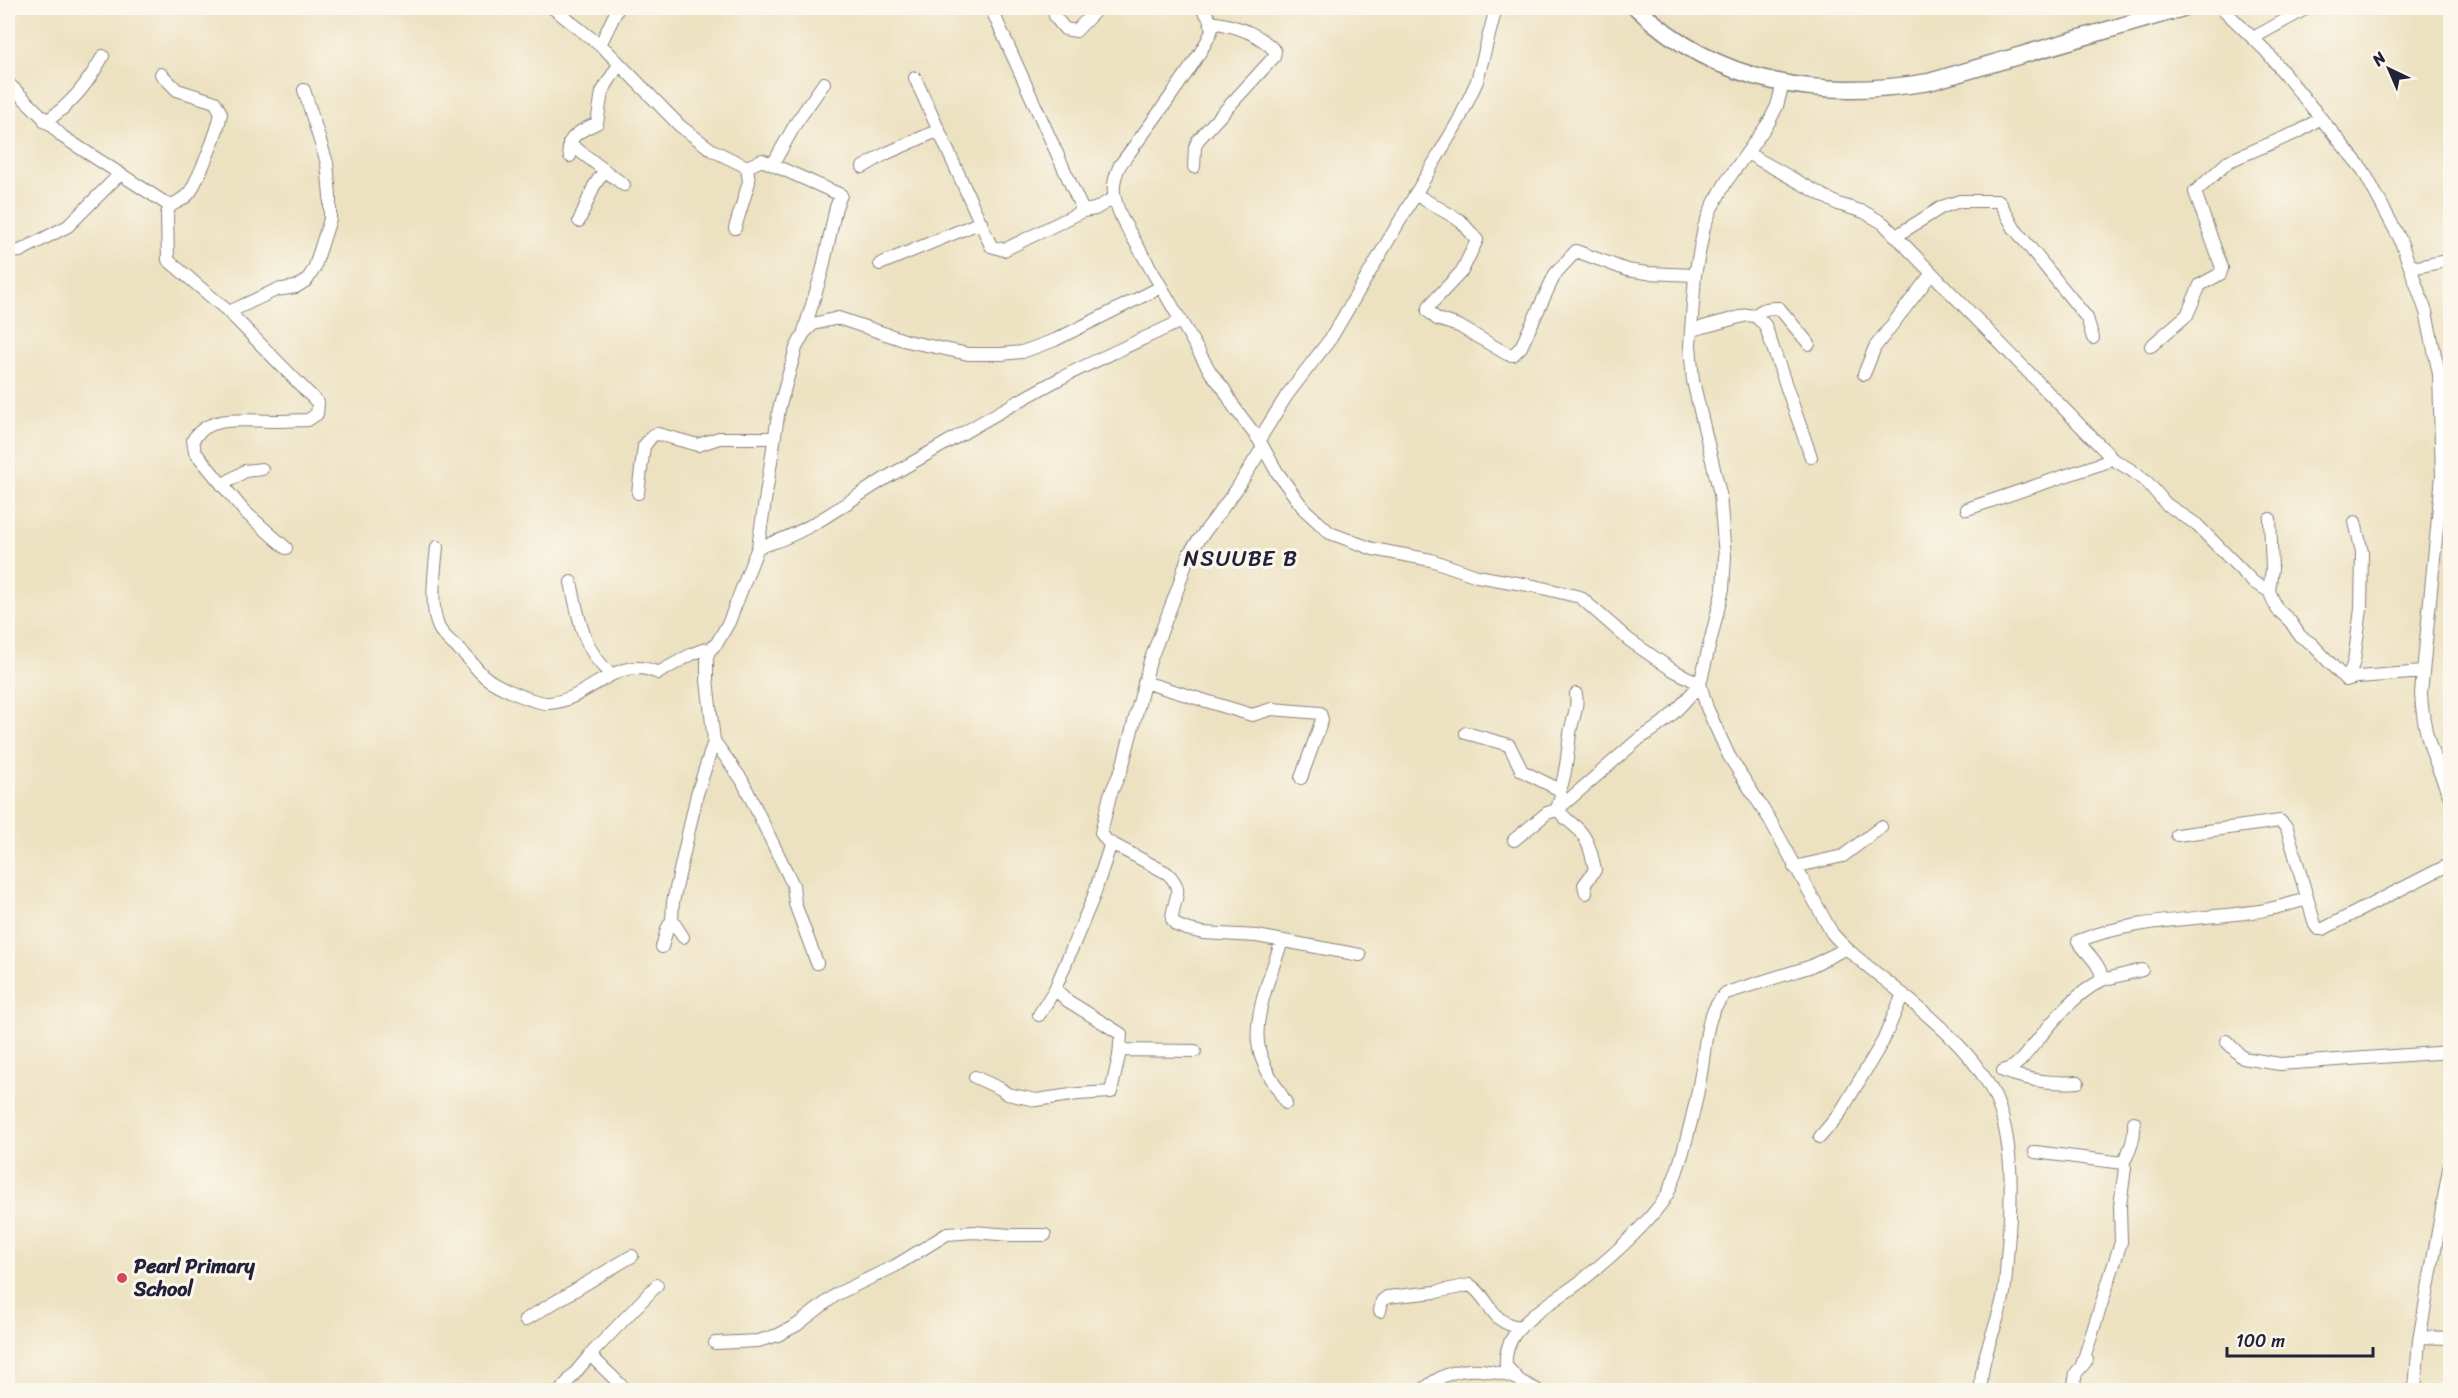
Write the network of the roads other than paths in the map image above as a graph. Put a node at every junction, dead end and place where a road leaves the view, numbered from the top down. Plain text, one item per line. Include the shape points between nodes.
1 (553, 8) edge
2 (618, 8) edge
3 (991, 8) edge
4 (1052, 8) edge
5 (1098, 8) edge
6 (1201, 8) edge
7 (1496, 8) edge
8 (1637, 8) edge
9 (2183, 8) edge
10 (2222, 8) edge
11 (2307, 8) edge
12 (1210, 22) junction
13 (2253, 38) junction
14 (600, 45) junction
15 (103, 56) dead end
16 (619, 64) junction
17 (161, 74) dead end
18 (915, 78) dead end
19 (8, 83) edge
20 (824, 83) dead end
21 (1783, 83) junction
22 (304, 90) dead end
23 (2319, 119) junction
24 (45, 122) junction
25 (939, 130) junction
26 (1747, 153) junction
27 (773, 164) junction
28 (747, 167) junction
29 (863, 167) dead end
30 (1194, 167) dead end
31 (604, 171) junction
32 (119, 175) junction
33 (624, 185) dead end
34 (1415, 194) junction
35 (1114, 198) junction
36 (170, 206) junction
37 (1083, 211) junction
38 (579, 221) dead end
39 (981, 222) junction
40 (735, 228) dead end
41 (1896, 236) junction
42 (8, 252) edge
43 (2451, 260) edge
44 (880, 264) dead end
45 (2409, 264) junction
46 (1932, 273) junction
47 (1695, 274) junction
48 (1161, 287) junction
49 (229, 312) junction
50 (1755, 316) junction
51 (1181, 321) junction
52 (1692, 330) junction
53 (804, 333) junction
54 (2093, 339) dead end
55 (1809, 344) dead end
56 (2151, 346) dead end
57 (1864, 374) dead end
58 (774, 438) junction
59 (1261, 443) junction
60 (1811, 457) dead end
61 (2109, 457) junction
62 (262, 469) dead end
63 (222, 484) junction
64 (638, 493) dead end
65 (1967, 509) dead end
66 (2270, 519) dead end
67 (2355, 522) dead end
68 (437, 547) dead end
69 (758, 547) junction
70 (286, 548) dead end
71 (571, 582) dead end
72 (2269, 591) junction
73 (710, 651) junction
74 (2423, 672) junction
75 (611, 674) junction
76 (2356, 677) junction
77 (1144, 682) junction
78 (1701, 684) junction
79 (1576, 694) dead end
80 (1466, 733) dead end
81 (714, 741) junction
82 (1301, 778) dead end
83 (1560, 790) junction
84 (2451, 797) edge
85 (1557, 809) junction
86 (1881, 827) dead end
87 (2177, 835) dead end
88 (1514, 840) dead end
89 (1111, 843) junction
90 (2451, 864) edge
91 (1794, 867) junction
92 (1587, 894) dead end
93 (2307, 899) junction
94 (672, 920) junction
95 (683, 937) dead end
96 (1282, 941) junction
97 (662, 947) dead end
98 (1845, 949) junction
99 (1360, 955) dead end
100 (817, 963) dead end
101 (2142, 970) dead end
102 (2102, 980) junction
103 (1055, 989) junction
104 (1903, 994) junction
105 (1039, 1016) dead end
106 (2226, 1041) dead end
107 (1120, 1050) junction
108 (1194, 1051) dead end
109 (2451, 1052) edge
110 (2003, 1071) junction
111 (1980, 1072) junction
112 (975, 1077) dead end
113 (2078, 1082) dead end
114 (1286, 1103) dead end
115 (2134, 1122) dead end
116 (1820, 1137) dead end
117 (2035, 1152) dead end
118 (2123, 1163) junction
119 (2451, 1163) edge
120 (1045, 1234) dead end
121 (632, 1256) dead end
122 (657, 1285) dead end
123 (1380, 1311) dead end
124 (525, 1320) dead end
125 (1521, 1327) junction
126 (2420, 1337) junction
127 (2451, 1338) edge
128 (715, 1343) dead end
129 (590, 1355) junction
130 (2092, 1355) dead end
131 (2082, 1365) junction
132 (1517, 1378) junction
133 (561, 1390) edge
134 (626, 1390) edge
135 (1423, 1390) edge
136 (1537, 1390) edge
137 (1981, 1390) edge
138 (2073, 1390) edge
139 (2415, 1390) edge

1 - 14 street
2 - 14 street
3 - 37 street
4 - 5 street via 1065,29 1076,31
6 - 12 street
7 - 34 street via 1469,101
8 - 21 street via 1673,37 1719,65
9 - 21 street via 1929,82 1853,90
10 - 13 street
11 - 13 street
12 - 30 street via 1239,28 1275,51 1274,57 1198,140
12 - 35 street via 1210,34 1196,60 1120,165 1114,179
13 - 23 street
14 - 16 street
15 - 24 street via 81,92
16 - 28 street via 680,126 712,150
16 - 31 street via 602,92 597,123 574,134 570,149
17 - 36 street via 177,90 215,102 221,113 192,188
18 - 25 street
19 - 24 street
20 - 27 street
21 - 26 street via 1773,114
22 - 49 street via 327,163 330,195 330,219 314,269 296,287 276,290
23 - 45 street via 2362,170 2400,238
23 - 56 street via 2229,161 2195,192 2222,268 2220,274 2200,285 2187,315
24 - 32 street
25 - 29 street
25 - 39 street
26 - 41 street via 1838,204 1875,217
26 - 47 street via 1712,207
27 - 28 street via 762,160
27 - 53 street via 841,195
28 - 40 street via 749,182
31 - 33 street
31 - 38 street
32 - 36 street
32 - 42 street via 68,226 20,251
34 - 47 street via 1461,221 1477,240 1462,271 1428,311 1507,354 1513,355 1521,347 1554,274 1576,252 1627,270
34 - 59 street via 1331,338 1287,394
35 - 37 street
35 - 48 street
36 - 49 street via 167,258
37 - 39 street via 1004,250 991,246
39 - 44 street
41 - 46 street
41 - 54 street via 1942,207 1960,201 1999,201 2014,228 2087,318
43 - 45 street via 2417,267
45 - 74 street via 2426,312 2439,374 2441,487
46 - 57 street via 1875,347
46 - 61 street
47 - 52 street
48 - 51 street
48 - 53 street via 1056,340 1022,352 968,354 907,341 838,318 813,324
49 - 63 street via 315,399 318,409 308,420 227,420 197,434 193,440 195,452
50 - 52 street
50 - 55 street via 1759,311 1779,308
50 - 60 street via 1769,332
51 - 59 street via 1211,373
51 - 69 street via 1015,403 880,481 826,518 778,542
52 - 78 street via 1693,381 1720,494 1725,557
53 - 58 street via 796,348
58 - 64 street via 719,438 698,445 653,435 644,446
58 - 69 street
59 - 77 street via 1236,490 1189,553
59 - 78 street via 1304,509 1330,533 1373,549 1431,560 1477,576 1580,597 1629,640
61 - 65 street via 2101,464
61 - 72 street via 2148,483 2166,504 2196,524 2253,582
62 - 63 street via 245,471
63 - 70 street via 244,511
66 - 72 street
67 - 76 street via 2362,552 2361,609 2350,669
68 - 75 street via 433,593 439,628 483,676 544,703 557,702
69 - 73 street via 729,622
71 - 75 street via 585,638 598,664
72 - 76 street via 2277,609 2300,636 2346,680
73 - 75 street via 692,654 658,672 644,666
73 - 81 street via 706,664
74 - 76 street
74 - 84 street via 2422,722
77 - 82 street via 1252,715 1272,709 1320,713 1322,720
77 - 89 street via 1122,768 1101,829
78 - 85 street via 1676,712
78 - 91 street via 1707,708 1729,756 1770,820
79 - 83 street via 1578,705
80 - 83 street via 1509,745 1522,771
81 - 94 street via 697,794
81 - 100 street via 742,780 793,885 795,904
83 - 85 street
85 - 88 street
85 - 92 street via 1579,830 1593,857 1595,870 1584,885
86 - 91 street via 1843,856
87 - 93 street via 2280,821 2287,828
89 - 96 street via 1173,879 1178,892 1172,919 1176,925 1203,933
89 - 103 street
90 - 93 street via 2329,928 2318,929
91 - 98 street
93 - 102 street via 2254,912 2118,928 2078,941 2096,963
94 - 95 street
94 - 97 street
96 - 99 street
96 - 114 street via 1263,1002 1258,1038 1263,1059
98 - 104 street
98 - 125 street via 1809,967 1726,993 1720,1000 1709,1022 1701,1076 1670,1191 1611,1255
101 - 102 street
102 - 110 street via 2073,1000 2021,1060
103 - 105 street
103 - 107 street via 1121,1034
104 - 111 street
104 - 116 street via 1883,1041 1840,1113
106 - 109 street via 2243,1058 2280,1065
107 - 108 street
107 - 112 street via 1111,1092 1036,1100 1007,1094
110 - 111 street
110 - 113 street via 2058,1083
111 - 137 street via 1994,1095 2009,1147 2010,1202 2004,1296 1982,1363
115 - 118 street via 2132,1148
117 - 118 street
118 - 131 street via 2121,1242
119 - 126 street
120 - 128 street via 947,1234 895,1266 837,1294 778,1335 758,1341
121 - 124 street
122 - 129 street
123 - 125 street via 1387,1297 1470,1285 1499,1320
125 - 132 street via 1512,1338 1506,1358 1506,1366
126 - 127 street
126 - 139 street
129 - 133 street
129 - 134 street
130 - 131 street
131 - 138 street
132 - 135 street via 1496,1371 1456,1370
132 - 136 street

